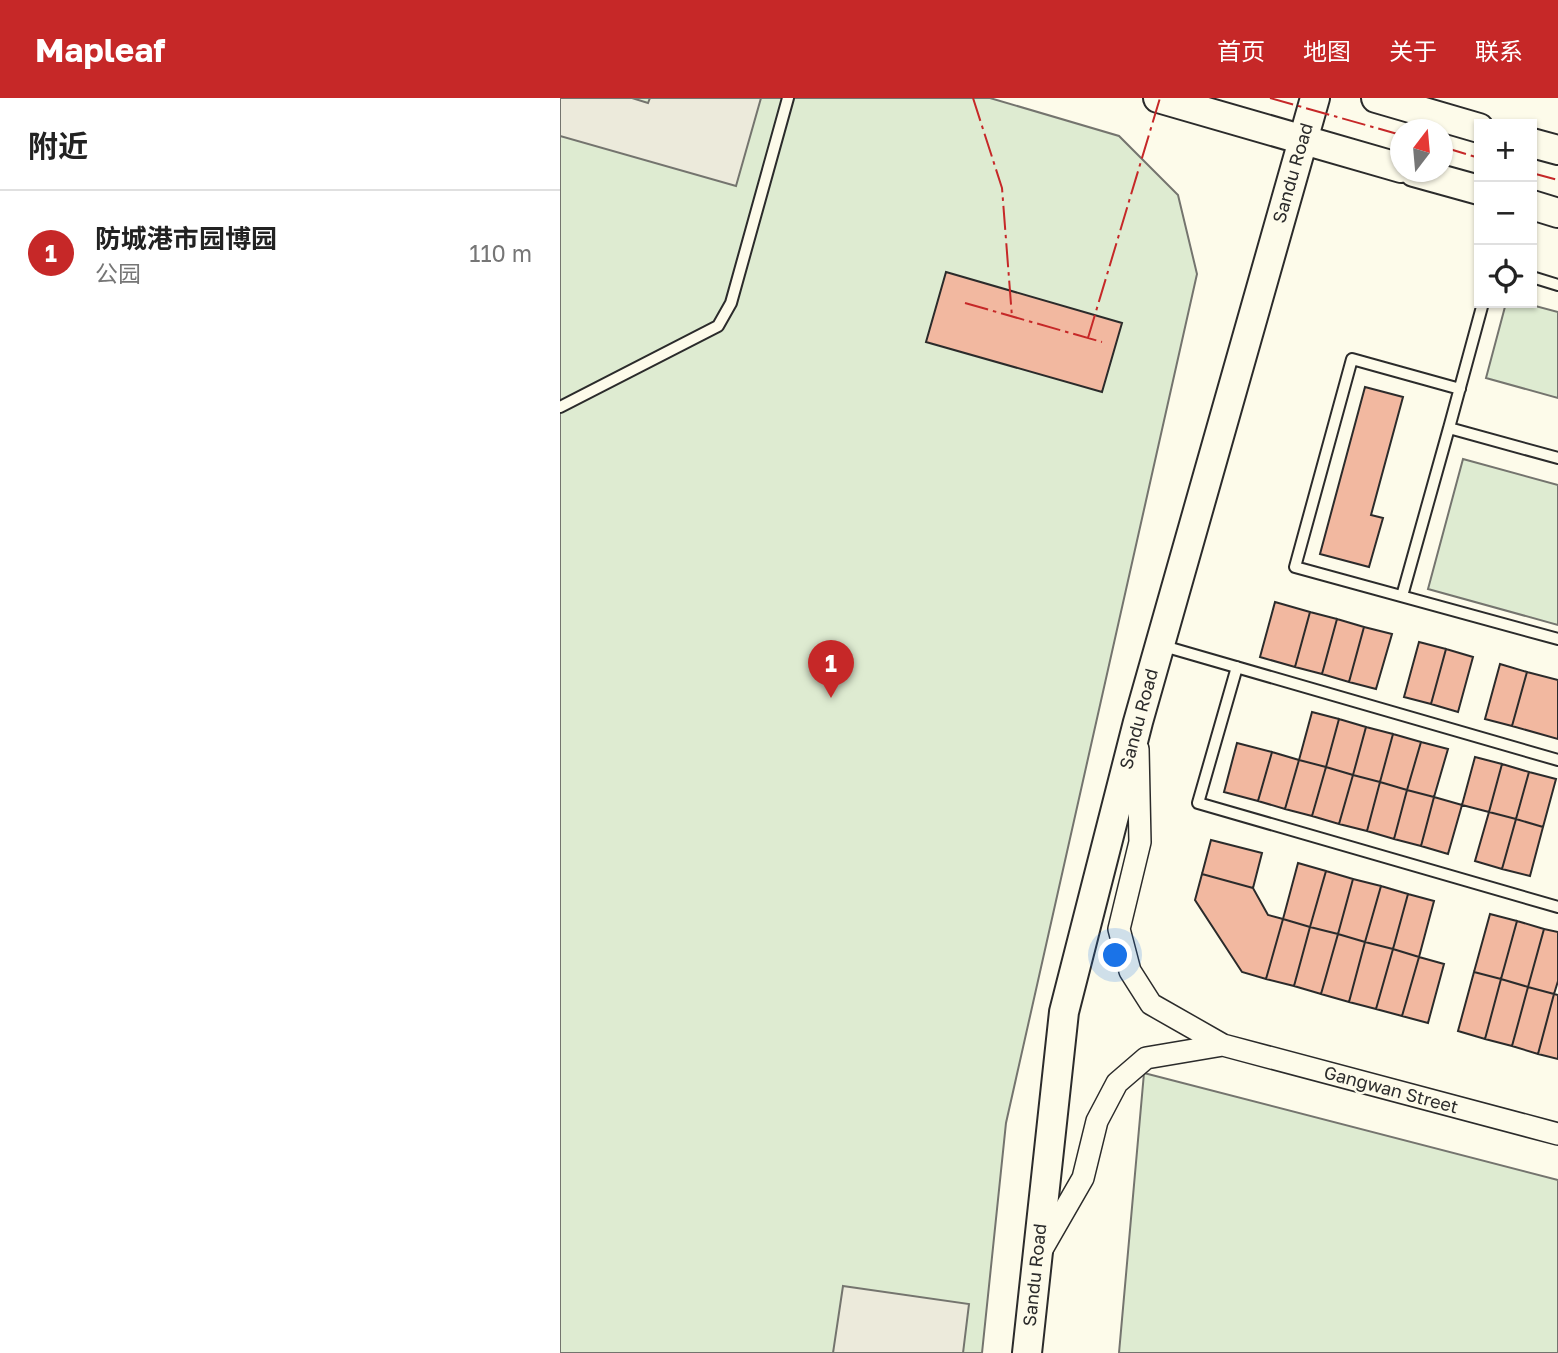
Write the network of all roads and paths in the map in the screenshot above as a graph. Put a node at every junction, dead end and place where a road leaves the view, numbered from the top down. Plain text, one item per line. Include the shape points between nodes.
1 (788, 98) edge
2 (1158, 98) edge
3 (1315, 98) edge
4 (1376, 98) edge
5 (1474, 127) edge
6 (1303, 139) junction
7 (1537, 144) edge
8 (1558, 150) edge
9 (1390, 165) edge
10 (1450, 182) edge
11 (1474, 189) edge
12 (1537, 207) edge
13 (1558, 213) edge
14 (1537, 279) edge
15 (1558, 285) edge
16 (1482, 308) edge
17 (1460, 389) junction
18 (560, 407) edge
19 (1449, 428) junction
20 (1558, 458) edge
21 (1402, 596) junction
22 (1558, 639) edge
23 (1160, 645) junction
24 (1237, 667) junction
25 (1138, 722) junction
26 (1558, 760) edge
27 (1558, 907) edge
28 (1223, 1045) junction
29 (1558, 1134) edge
30 (1037, 1258) junction
31 (1027, 1353) edge

1 - 18 lane via 730,303 718,326
2 - 6 main road
3 - 6 main road, Sandu Road
4 - 5 main road
6 - 9 main road
6 - 23 main road, Sandu Road
7 - 8 main road
10 - 11 main road
12 - 13 main road
14 - 15 lane
16 - 17 lane
17 - 19 lane
17 - 21 lane via 1352,359 1348,372 1295,567
19 - 20 lane
19 - 21 lane
21 - 22 lane
23 - 24 lane
23 - 25 main road, Sandu Road
24 - 26 lane
24 - 27 lane via 1198,803
25 - 28 street via 1140,842 1119,929 1129,971 1151,1004
25 - 30 main road, Sandu Road via 1064,1012
28 - 29 street, Gangwan Street
28 - 30 street via 1146,1058 1117,1083 1097,1121 1083,1178
30 - 31 main road, Sandu Road

